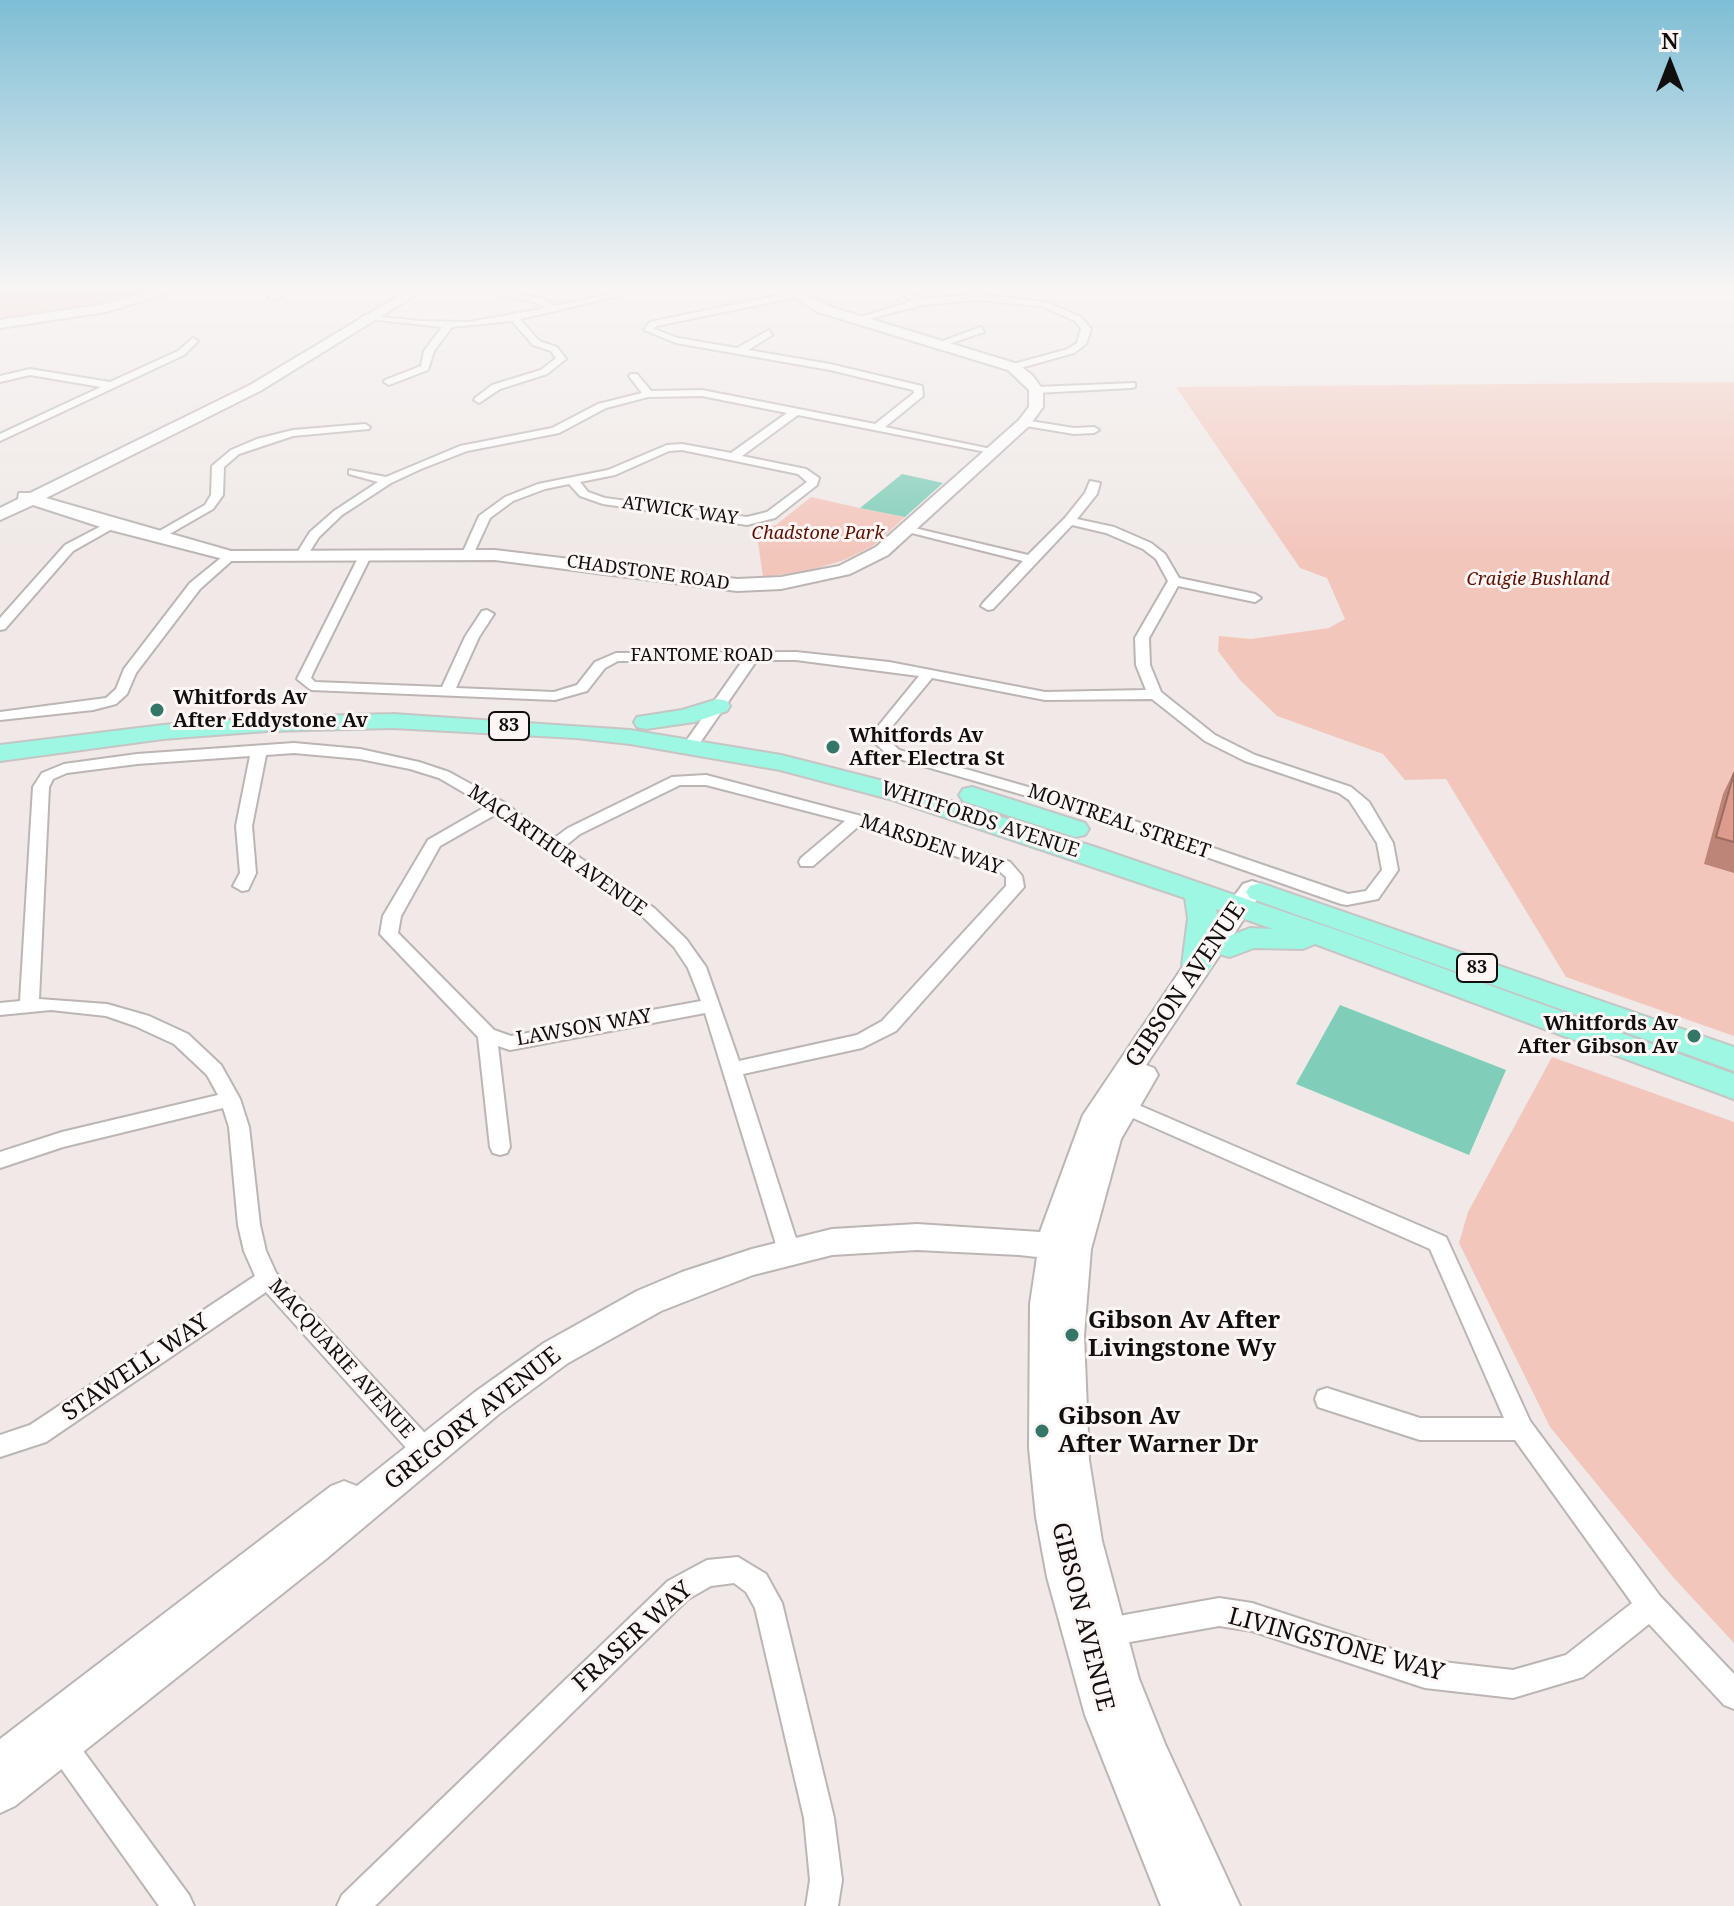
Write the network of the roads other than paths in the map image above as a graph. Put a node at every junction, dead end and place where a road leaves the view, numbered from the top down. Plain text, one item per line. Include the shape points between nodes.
1 (48, 375) edge
2 (136, 375) edge
3 (274, 375) edge
4 (413, 375) edge
5 (535, 375) edge
6 (863, 375) edge
7 (1023, 375) edge
8 (634, 376) dead end
9 (389, 382) dead end
10 (1131, 385) dead end
11 (114, 386) junction
12 (1036, 390) junction
13 (648, 394) junction
14 (479, 400) dead end
15 (796, 411) junction
16 (302, 419) dead end
17 (1024, 423) junction
18 (365, 427) dead end
19 (878, 427) junction
20 (1094, 430) dead end
21 (293, 433) junction
22 (0, 438) edge
23 (992, 452) junction
24 (733, 457) junction
25 (353, 472) dead end
26 (387, 481) junction
27 (573, 482) junction
28 (1094, 483) dead end
29 (16, 505) edge
30 (1069, 521) junction
31 (113, 525) junction
32 (906, 530) junction
33 (155, 537) junction
34 (468, 554) junction
35 (231, 556) junction
36 (301, 556) junction
37 (365, 556) junction
38 (1031, 559) junction
39 (1174, 581) junction
40 (1255, 598) dead end
41 (988, 606) dead end
42 (487, 614) dead end
43 (0, 626) edge
44 (753, 656) junction
45 (928, 674) junction
46 (448, 690) junction
47 (1155, 694) junction
48 (718, 706) junction
49 (0, 716) edge
50 (646, 722) junction
51 (696, 738) junction
52 (0, 739) edge
53 (259, 749) junction
54 (0, 753) edge
55 (499, 806) junction
56 (857, 819) junction
57 (555, 846) junction
58 (807, 862) dead end
59 (242, 886) dead end
60 (1198, 893) junction
61 (1254, 901) junction
62 (1337, 941) junction
63 (1230, 947) junction
64 (1197, 965) junction
65 (29, 1005) junction
66 (712, 1005) junction
67 (0, 1009) edge
68 (487, 1035) junction
69 (1734, 1059) edge
70 (734, 1069) junction
71 (1734, 1087) edge
72 (230, 1099) junction
73 (1117, 1103) junction
74 (500, 1147) dead end
75 (0, 1160) edge
76 (1066, 1240) junction
77 (787, 1244) junction
78 (268, 1279) junction
79 (1327, 1399) dead end
80 (1521, 1429) junction
81 (0, 1446) edge
82 (421, 1447) junction
83 (1650, 1606) junction
84 (1094, 1634) junction
85 (1734, 1695) edge
86 (54, 1735) junction
87 (0, 1766) edge
88 (0, 1791) edge
89 (178, 1906) edge
90 (353, 1906) edge
91 (822, 1906) edge
92 (1184, 1906) edge
93 (1217, 1906) edge

1 - 11 street
2 - 11 street
3 - 29 street
4 - 9 street
5 - 14 street via 496,387
6 - 19 street via 918,388 919,394
7 - 12 street
8 - 13 street
10 - 12 street
11 - 22 street
12 - 17 street, CHADSTONE ROAD via 1036,407
13 - 15 street via 702,393
13 - 26 street via 602,406 536,437 446,454
15 - 19 street
15 - 24 street
16 - 21 street via 294,424
17 - 20 street
17 - 23 street, CHADSTONE ROAD
18 - 21 street
19 - 23 street
21 - 33 street via 247,446 225,459 218,466 217,495 209,507
23 - 32 street, CHADSTONE ROAD
24 - 27 street, ATWICK WAY via 667,448 611,473
24 - 27 street, ATWICK WAY via 802,471 813,483 771,515 747,521 603,501 584,494
25 - 26 street
26 - 36 street via 323,525
27 - 34 street, ATWICK WAY via 527,490 492,509
28 - 30 street
29 - 31 street, CHADSTONE ROAD via 52,508
30 - 38 street
30 - 39 street via 1147,546 1161,557
31 - 33 street, CHADSTONE ROAD
31 - 43 street via 69,548
32 - 34 street, CHADSTONE ROAD via 882,551 844,570 759,585
32 - 38 street
33 - 35 street, CHADSTONE ROAD
34 - 37 street, CHADSTONE ROAD
35 - 36 street, CHADSTONE ROAD
35 - 49 street via 195,586 111,701
36 - 37 street, CHADSTONE ROAD
37 - 46 street, FANTOME ROAD via 304,679 318,688
38 - 41 street
39 - 40 street
39 - 47 street via 1142,638 1143,665
42 - 46 street
44 - 45 street, FANTOME ROAD via 825,657
44 - 46 street, FANTOME ROAD via 616,657 600,665 582,688 567,694
44 - 48 street
45 - 47 street, FANTOME ROAD via 1045,696
45 - 47 street, MONTREAL STREET via 882,730 882,742 894,753 1064,802 1347,900 1372,895 1390,870 1385,843 1363,805 1345,790 1250,758 1210,738
48 - 50 main road
48 - 51 street
50 - 51 main road, WHITFORDS AVENUE / 83
50 - 52 main road, WHITFORDS AVENUE / 83 via 486,708 306,707 117,722
51 - 54 main road, WHITFORDS AVENUE / 83 via 393,721 163,732
51 - 60 main road, WHITFORDS AVENUE / 83 via 902,794
51 - 61 main road, WHITFORDS AVENUE / 83 via 844,758 923,780
53 - 55 street, MACARTHUR AVENUE via 321,749 391,759 444,775
53 - 59 street via 244,826 248,873
53 - 65 street, MACARTHUR AVENUE via 137,759 47,776 41,787
55 - 57 street, MACARTHUR AVENUE
55 - 68 street, LAWSON WAY via 434,843 392,916 389,934
56 - 57 street, MARSDEN WAY via 706,780 677,780 574,831
56 - 58 street
56 - 70 street, MARSDEN WAY via 1004,866 1014,876 1015,887 889,1026 862,1041
57 - 66 street, MACARTHUR AVENUE via 648,912 680,943 697,967
60 - 61 main road, WHITFORDS AVENUE / 83
60 - 64 main road via 1203,918
61 - 62 main road, WHITFORDS AVENUE / 83
61 - 63 street, GIBSON AVENUE
61 - 64 street, GIBSON AVENUE
61 - 69 main road, WHITFORDS AVENUE / 83
62 - 63 main road via 1265,937
62 - 71 main road, WHITFORDS AVENUE / 83
63 - 73 street, GIBSON AVENUE
64 - 73 street, GIBSON AVENUE
65 - 67 street, MACQUARIE AVENUE
65 - 72 street, MACQUARIE AVENUE via 107,1010 181,1039 214,1070
66 - 68 street, LAWSON WAY via 510,1043
66 - 70 street, MACARTHUR AVENUE
68 - 74 street
70 - 77 street, MACARTHUR AVENUE
72 - 75 street
72 - 78 street, MACQUARIE AVENUE via 239,1127 249,1225
73 - 76 street, GIBSON AVENUE via 1088,1134
73 - 80 street via 1438,1243
76 - 77 street, GREGORY AVENUE via 888,1238
76 - 84 street, GIBSON AVENUE via 1045,1345 1047,1448 1062,1559
77 - 82 street, GREGORY AVENUE via 602,1326
78 - 81 street, STAWELL WAY via 37,1434
78 - 82 street, MACQUARIE AVENUE
79 - 80 street via 1420,1429
80 - 83 street
82 - 86 street, GREGORY AVENUE via 277,1575
83 - 84 street, LIVINGSTONE WAY via 1573,1667 1513,1684 1425,1674 1252,1617 1219,1612
83 - 85 street
84 - 92 street, GIBSON AVENUE via 1116,1742
84 - 93 street, GIBSON AVENUE
86 - 87 street, GREGORY AVENUE
86 - 88 street, GREGORY AVENUE
86 - 89 street
90 - 91 street, FRASER WAY via 678,1590 707,1573 738,1570 756,1583 768,1603 819,1818 826,1880

